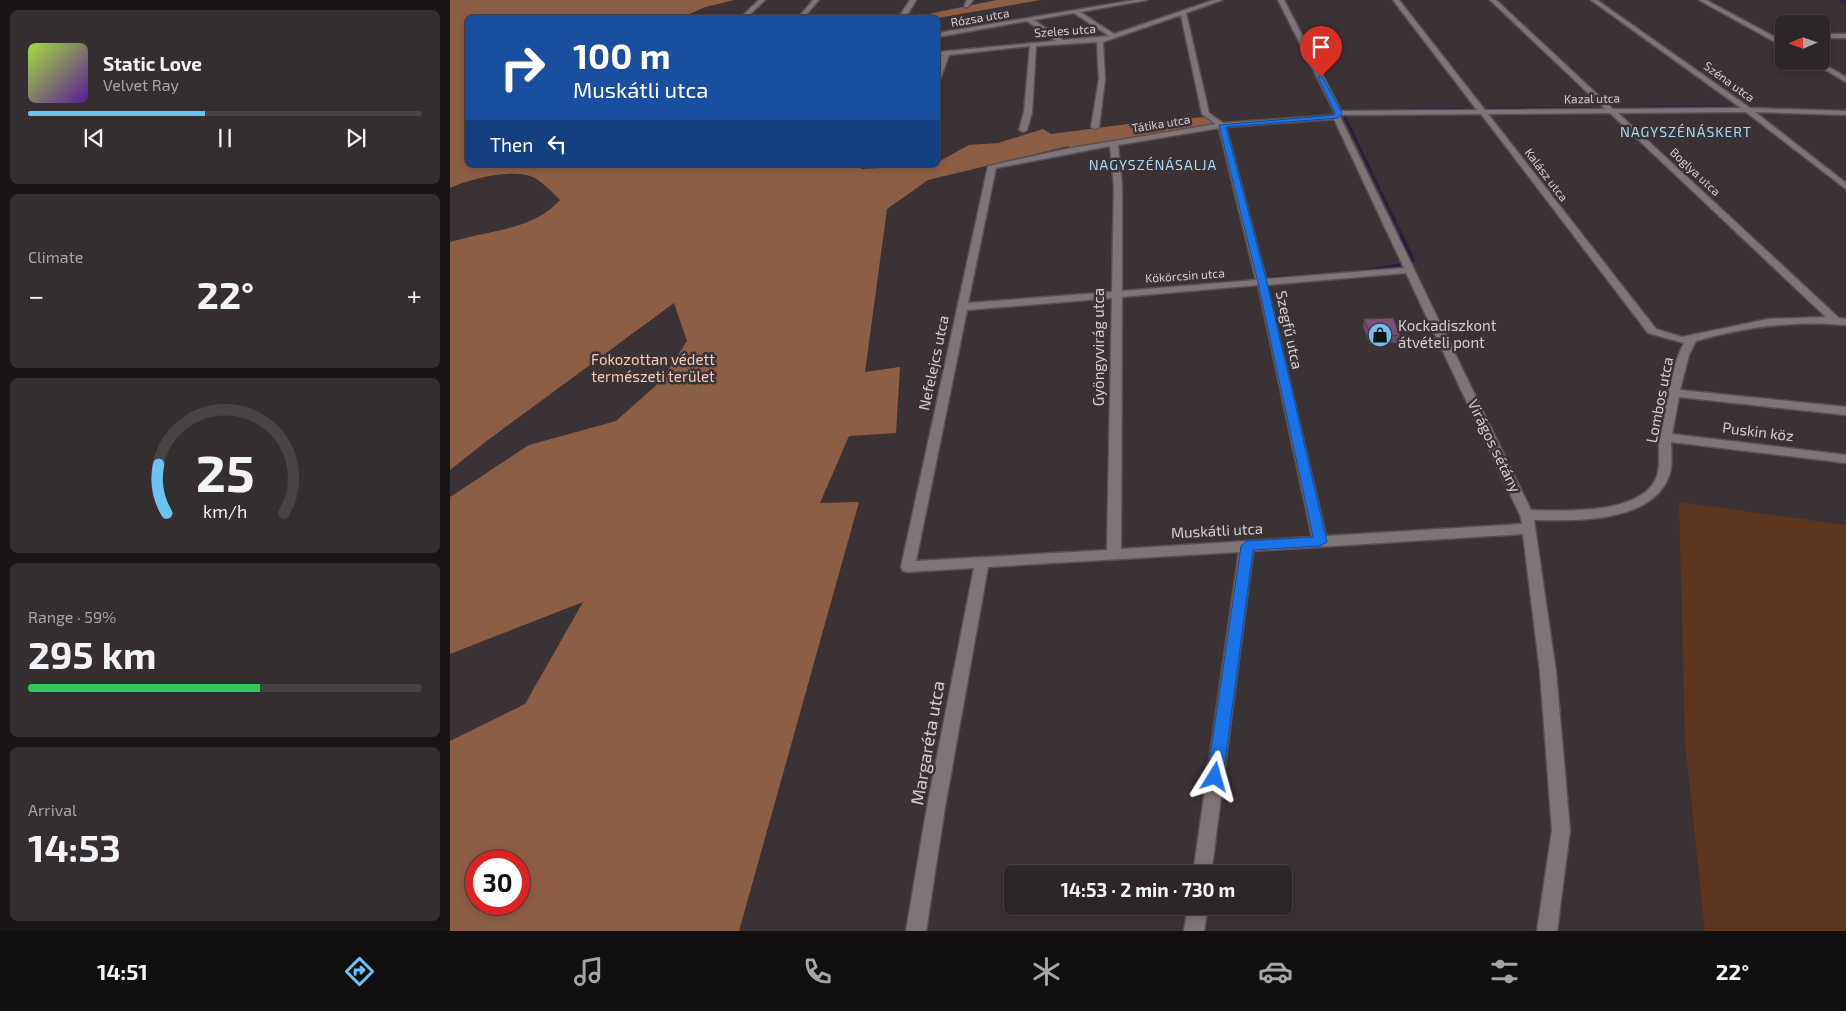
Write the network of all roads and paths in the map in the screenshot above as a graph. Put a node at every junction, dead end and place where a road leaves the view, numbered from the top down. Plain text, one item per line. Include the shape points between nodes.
1 (762, 0) edge
2 (816, 0) edge
3 (912, 0) edge
4 (970, 0) edge
5 (1144, 0) edge
6 (1219, 0) edge
7 (1281, 0) edge
8 (1396, 0) edge
9 (1493, 0) edge
10 (1594, 0) edge
11 (1702, 0) edge
12 (966, 6) dead end
13 (1076, 12) junction
14 (1183, 12) junction
15 (745, 15) edge
16 (803, 15) edge
17 (902, 15) edge
18 (1029, 20) junction
19 (940, 35) edge
20 (1768, 36) junction
21 (1775, 36) edge
22 (1830, 36) edge
23 (1846, 36) edge
24 (1114, 37) junction
25 (1100, 40) junction
26 (1775, 40) edge
27 (1062, 42) junction
28 (1032, 44) junction
29 (946, 53) junction
30 (940, 54) edge
31 (1829, 70) edge
32 (940, 71) edge
33 (1846, 80) edge
34 (1612, 110) junction
35 (1748, 110) junction
36 (1484, 111) junction
37 (1846, 113) edge
38 (1337, 115) junction
39 (1222, 125) junction
40 (1095, 127) dead end
41 (1023, 130) dead end
42 (1114, 143) junction
43 (992, 166) joint
44 (1846, 187) edge
45 (1410, 270) junction
46 (1262, 283) junction
47 (1115, 294) junction
48 (962, 307) junction
49 (1841, 321) edge
50 (1692, 338) junction
51 (1674, 393) junction
52 (1846, 411) edge
53 (1665, 437) junction
54 (1846, 459) edge
55 (1528, 522) junction
56 (1320, 542) junction
57 (1247, 546) junction
58 (1114, 553) junction
59 (982, 562) junction
60 (908, 567) joint
61 (1203, 865) edge
62 (1197, 915) edge
63 (916, 931) edge
64 (1194, 931) edge
65 (1547, 931) edge

1 - 15 street
2 - 16 street
3 - 17 street
4 - 12 street
5 - 13 street, Rózsa utca
6 - 14 street, Szeles utca
7 - 38 street, Virágos sétány
8 - 36 street, Kalász utca
9 - 34 street, Boglya utca
10 - 35 street, Széna utca
11 - 20 street
13 - 18 street, Rózsa utca
13 - 24 street
14 - 24 street, Szeles utca
14 - 39 street via 1206,114
18 - 19 street, Rózsa utca
18 - 27 street
20 - 21 street
20 - 26 street
22 - 23 street
24 - 25 street, Szeles utca
25 - 27 street, Szeles utca
25 - 40 street via 1102,78
27 - 28 street, Szeles utca
28 - 29 street, Szeles utca
28 - 41 street via 1028,112
29 - 30 street, Szeles utca
29 - 32 street
31 - 33 street
34 - 35 street, Kazal utca
34 - 36 street, Kazal utca
34 - 49 street, Boglya utca
35 - 37 street, Kazal utca
35 - 44 street, Széna utca
36 - 38 street, Kazal utca
36 - 50 street, Kalász utca via 1652,332 1682,340
38 - 39 street, Tátika utca
38 - 45 street, Virágos sétány
39 - 42 street, Tátika utca
39 - 46 street, Szegfű utca
42 - 43 street, Tátika utca
42 - 47 street, Gyöngyvirág utca via 1118,187
43 - 48 street, Nefelejcs utca
45 - 46 street, Kökörcsin utca
45 - 55 street, Virágos sétány
46 - 47 street, Kökörcsin utca
46 - 56 street, Szegfű utca
47 - 48 street, Kökörcsin utca
47 - 58 street, Gyöngyvirág utca
48 - 60 street, Nefelejcs utca
49 - 50 street via 1770,322 1728,328
50 - 51 street, Lombos utca via 1685,350
51 - 52 street
51 - 53 street, Lombos utca
53 - 54 street, Puskin köz
53 - 55 street, Lombos utca via 1663,477 1652,492 1633,504 1591,514
55 - 56 street, Muskátli utca
55 - 65 street, Virágos sétány via 1548,672 1561,830
56 - 57 street, Muskátli utca
57 - 58 street, Muskátli utca
57 - 61 street
58 - 59 street, Muskátli utca
59 - 60 street, Muskátli utca
59 - 63 street, Margaréta utca
62 - 64 street

